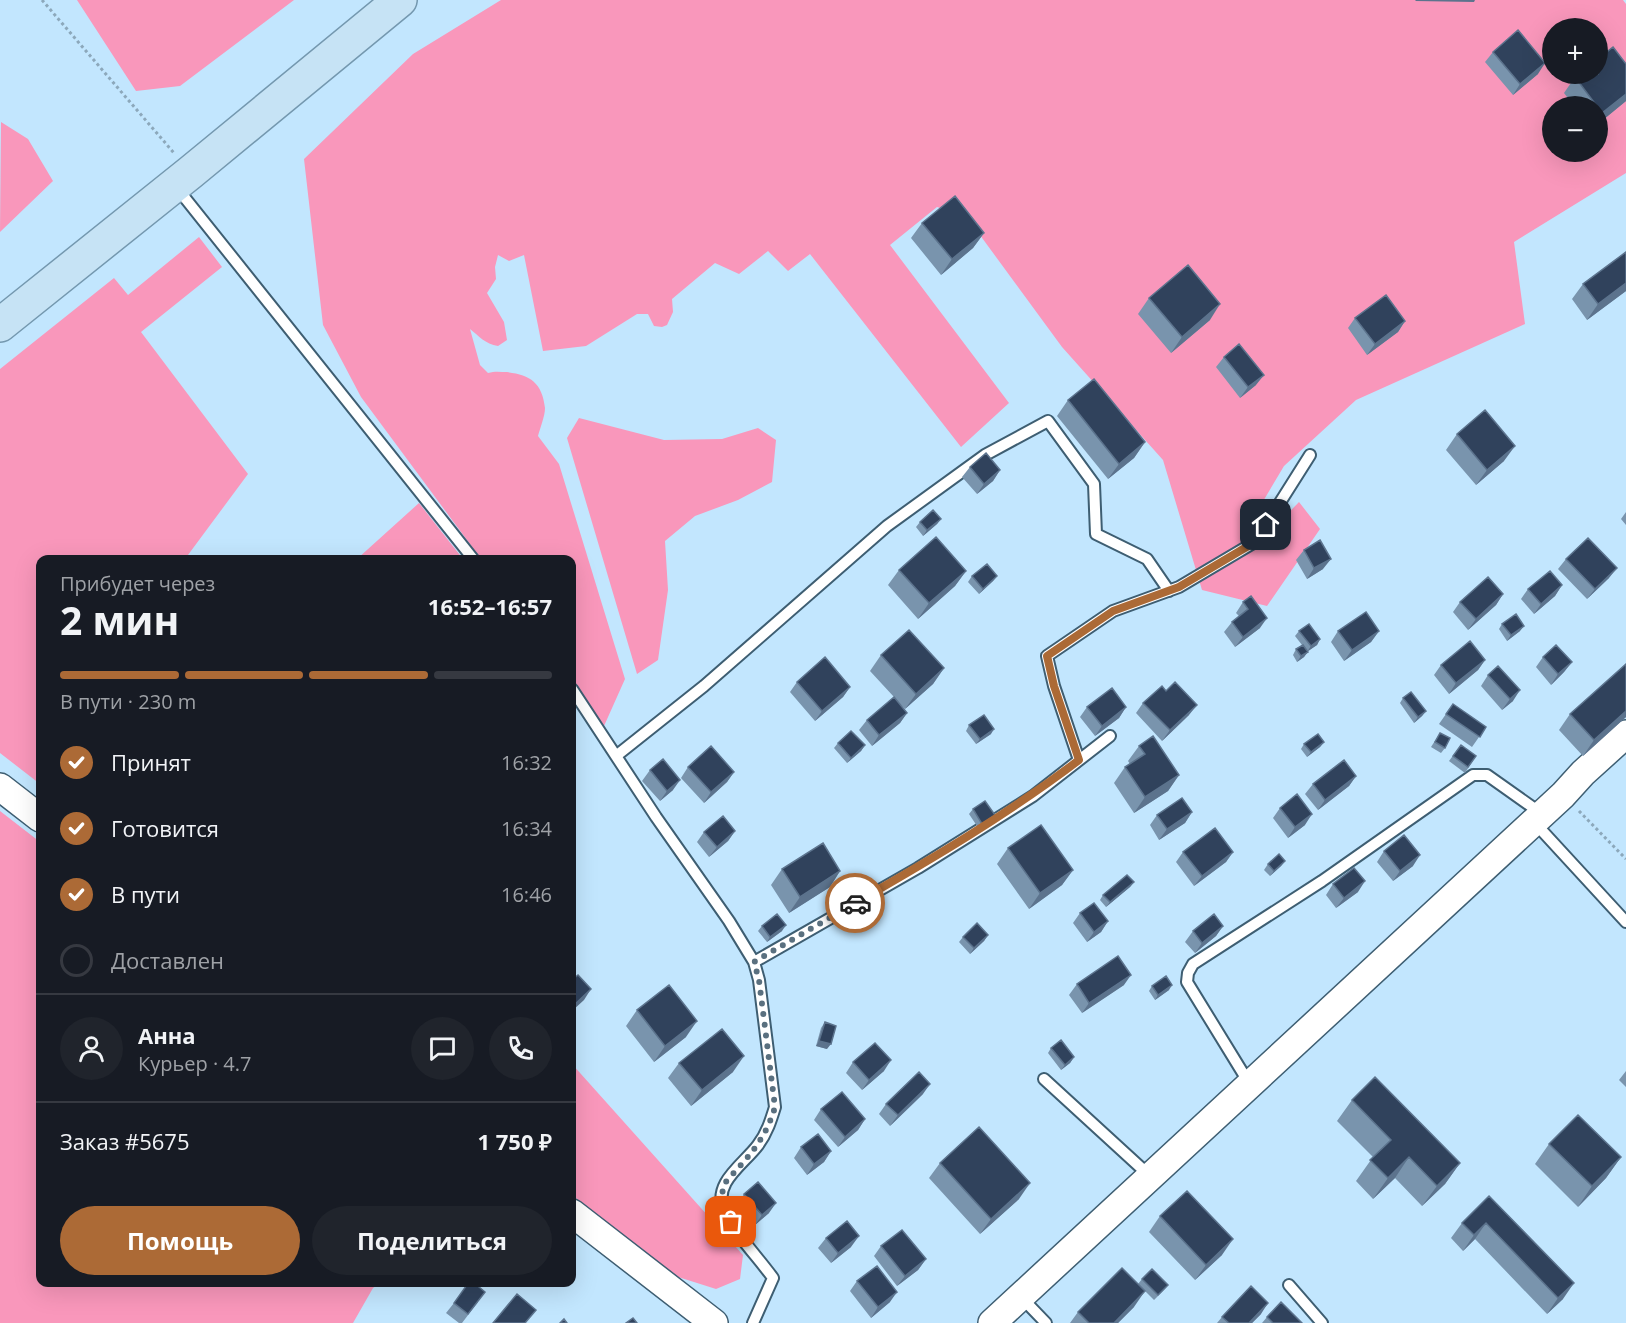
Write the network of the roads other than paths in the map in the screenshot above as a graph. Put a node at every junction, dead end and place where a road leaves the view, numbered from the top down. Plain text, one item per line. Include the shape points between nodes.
1 (400, 0) edge
2 (183, 179) junction
3 (0, 324) edge
4 (1310, 455) dead end
5 (470, 555) edge
6 (1169, 591) junction
7 (576, 694) edge
8 (1626, 734) edge
9 (1110, 736) dead end
10 (616, 756) junction
11 (1079, 760) junction
12 (0, 787) edge
13 (36, 815) edge
14 (1538, 818) junction
15 (1626, 922) edge
16 (754, 962) junction
17 (1044, 1079) dead end
18 (1251, 1086) junction
19 (1151, 1177) junction
20 (576, 1216) edge
21 (1289, 1285) dead end
22 (1020, 1297) junction
23 (714, 1323) edge
24 (753, 1323) edge
25 (992, 1323) edge
26 (1046, 1323) edge
27 (1322, 1323) edge

1 - 2 main road
2 - 3 main road
2 - 5 lane
4 - 6 lane via 1255,542
6 - 10 lane via 1147,560 1096,534 1094,484 1048,421 985,455 887,526 704,686
6 - 11 lane via 1113,611 1047,656
7 - 10 lane
8 - 14 street
9 - 11 lane
10 - 16 lane
11 - 16 lane via 1033,796 918,868
12 - 13 street
14 - 15 lane
14 - 18 street
14 - 18 lane via 1487,775 1473,775 1322,881 1193,963 1187,982
16 - 24 lane via 775,1107 759,1144 727,1180 720,1198 731,1222 772,1278
17 - 19 lane
18 - 19 street
19 - 22 street
20 - 23 street
21 - 27 lane
22 - 25 street
22 - 26 lane

